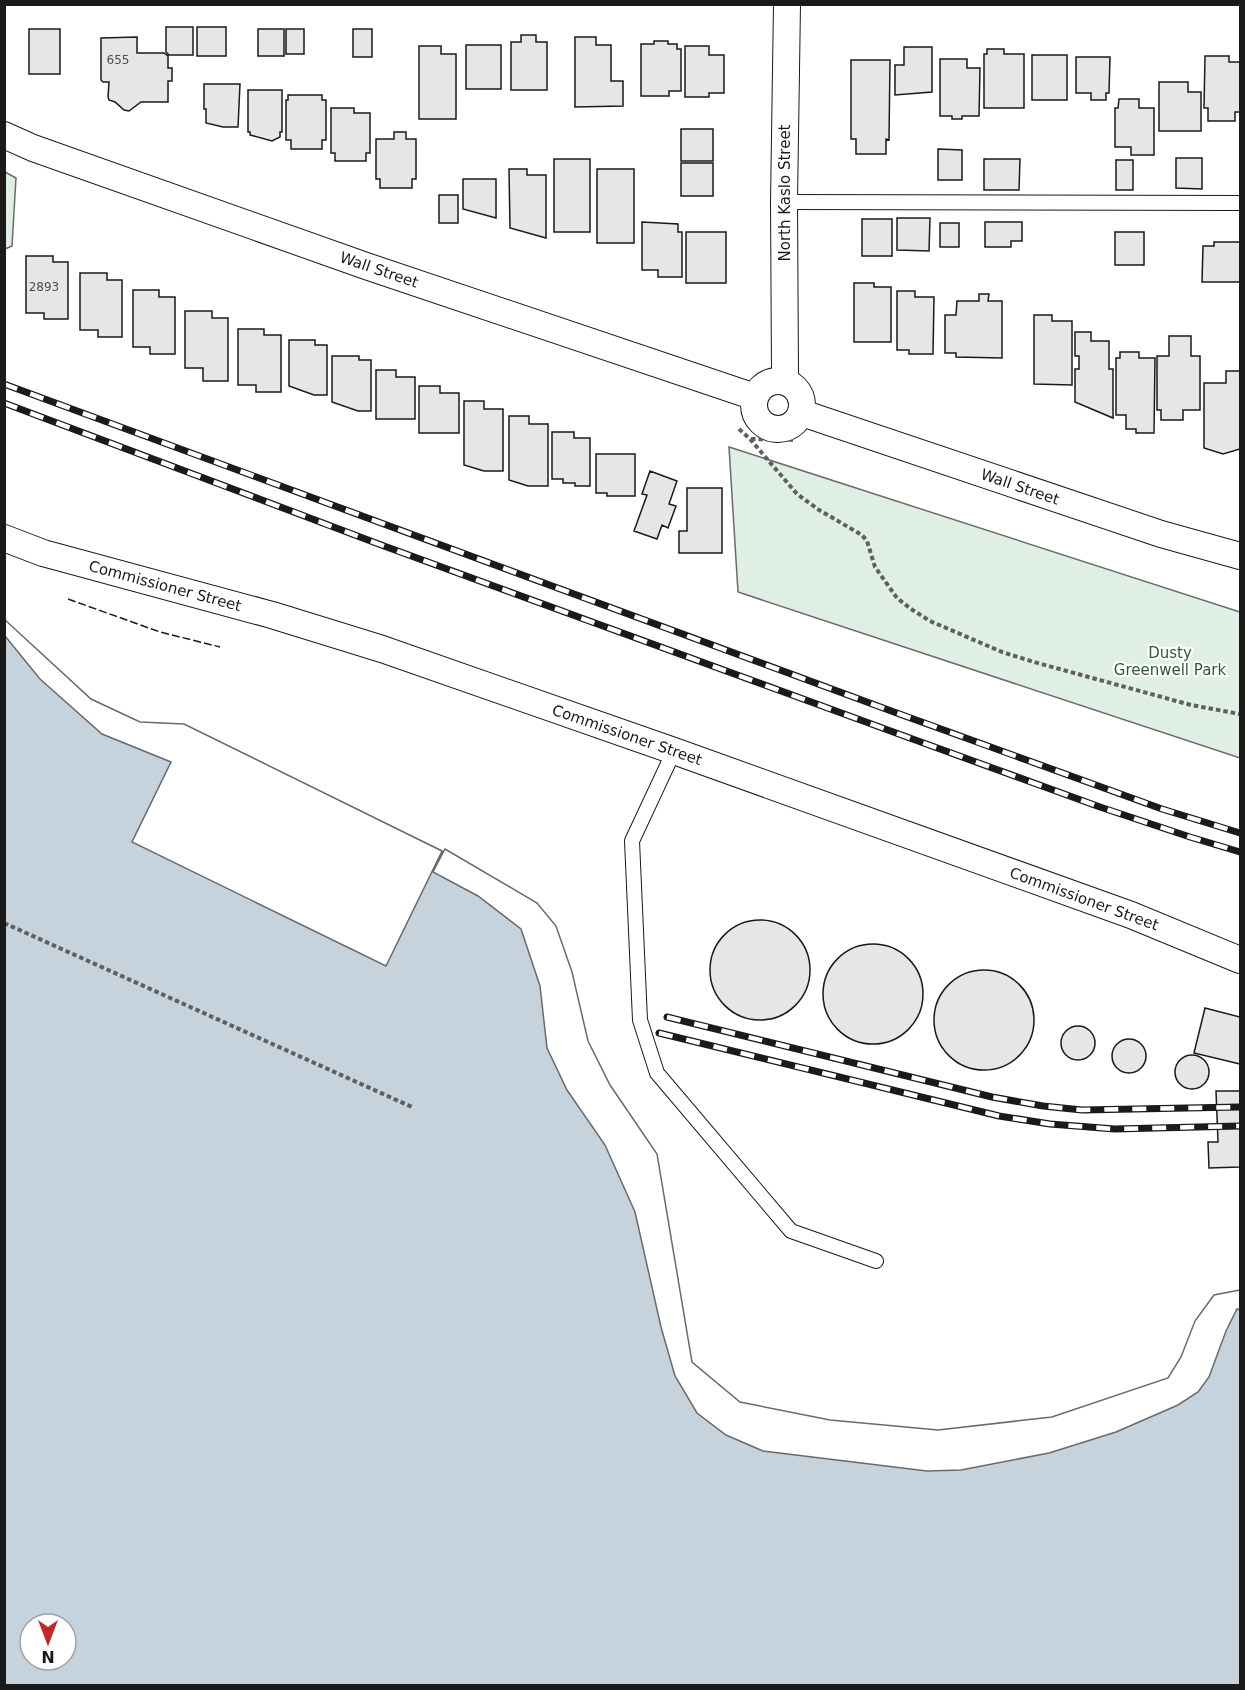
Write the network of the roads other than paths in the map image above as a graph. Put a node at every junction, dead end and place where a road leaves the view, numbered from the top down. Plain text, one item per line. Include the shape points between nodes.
1 (787, 4) edge
2 (4, 135) edge
3 (784, 202) junction
4 (1240, 203) edge
5 (783, 381) junction
6 (755, 397) junction
7 (802, 413) junction
8 (4, 538) edge
9 (1240, 556) edge
10 (674, 751) junction
11 (1240, 960) edge
12 (876, 1261) dead end

1 - 3 street, North Kaslo Street
2 - 6 street, Wall Street via 366,266
3 - 4 lane
3 - 5 street, North Kaslo Street
5 - 6 street via 771,381
5 - 7 street via 798,390
6 - 7 street via 758,419 770,428 786,428
7 - 9 street, Wall Street via 1161,534
8 - 10 street, Commissioner Street via 43,553 382,649
10 - 11 street, Commissioner Street via 1131,915
10 - 12 lane via 632,841 640,1020 657,1073 791,1231

